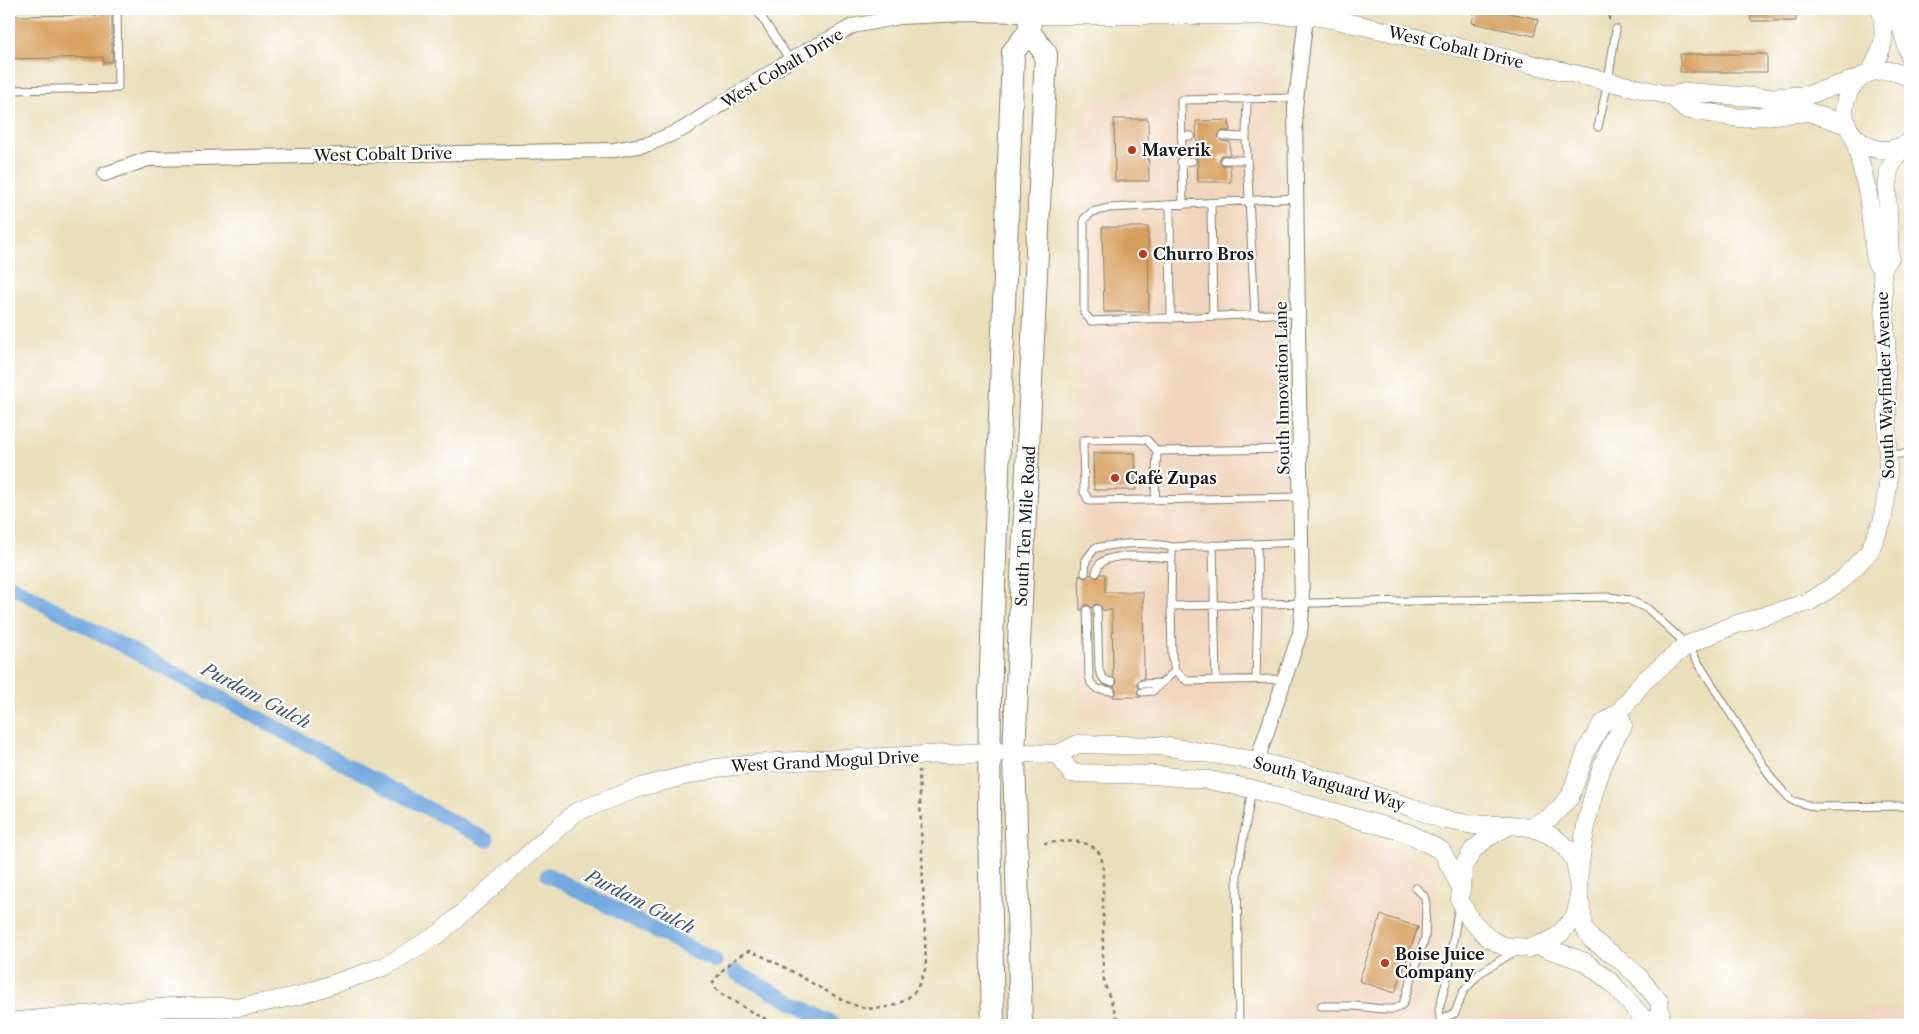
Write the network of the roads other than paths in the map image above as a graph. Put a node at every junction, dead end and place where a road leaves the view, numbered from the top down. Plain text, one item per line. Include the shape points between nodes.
1 (117, 9) edge
2 (756, 9) edge
3 (1881, 9) edge
4 (1899, 9) edge
5 (1307, 12) edge
6 (1030, 19) edge
7 (1616, 29) dead end
8 (1910, 57) edge
9 (790, 60) junction
10 (1865, 75) junction
11 (1910, 78) edge
12 (1608, 82) junction
13 (9, 90) edge
14 (1672, 96) junction
15 (1297, 98) junction
16 (1247, 99) junction
17 (1598, 127) dead end
18 (1850, 130) junction
19 (1181, 136) junction
20 (1191, 136) dead end
21 (1223, 136) dead end
22 (1246, 137) junction
23 (1905, 145) edge
24 (1224, 160) dead end
25 (1248, 160) junction
26 (1192, 161) dead end
27 (1181, 162) junction
28 (106, 174) dead end
29 (1297, 198) junction
30 (1250, 200) junction
31 (1211, 204) junction
32 (1170, 205) junction
33 (1183, 205) junction
34 (1882, 270) junction
35 (1298, 313) junction
36 (1255, 315) junction
37 (1213, 317) junction
38 (1171, 319) junction
39 (1300, 449) junction
40 (1157, 451) junction
41 (1910, 453) edge
42 (1889, 454) junction
43 (1301, 497) junction
44 (1155, 499) junction
45 (1302, 542) junction
46 (1257, 544) junction
47 (1213, 545) junction
48 (1172, 547) junction
49 (1172, 558) junction
50 (1086, 573) dead end
51 (1096, 573) dead end
52 (1302, 602) junction
53 (1258, 603) junction
54 (1215, 605) junction
55 (1171, 606) junction
56 (1096, 609) dead end
57 (1087, 610) dead end
58 (1686, 645) junction
59 (1175, 671) junction
60 (1256, 679) junction
61 (1284, 679) junction
62 (1216, 680) junction
63 (1112, 682) dead end
64 (1142, 688) dead end
65 (1111, 691) dead end
66 (1619, 712) junction
67 (989, 752) junction
68 (1014, 752) junction
69 (1058, 754) junction
70 (1257, 761) junction
71 (1252, 789) junction
72 (1910, 806) edge
73 (1510, 826) junction
74 (1530, 827) junction
75 (1578, 879) junction
76 (1416, 888) dead end
77 (1460, 893) junction
78 (1579, 901) junction
79 (1538, 946) junction
80 (1519, 949) junction
81 (1321, 1006) dead end
82 (9, 1022) edge
83 (1441, 1022) edge
84 (993, 1025) edge
85 (1021, 1025) edge
86 (1239, 1025) edge
87 (1660, 1025) edge

1 - 13 lane via 118,88
2 - 9 lane
3 - 10 street via 1885,32 1880,54
4 - 8 street
5 - 6 street, West Cobalt Drive
5 - 12 street, West Cobalt Drive
5 - 15 street, South Innovation Lane
6 - 9 street, West Cobalt Drive via 964,14 900,17 853,26
6 - 67 main road, South Ten Mile Road via 1014,52
6 - 68 main road, South Ten Mile Road via 1046,54
7 - 12 lane
9 - 28 street, West Cobalt Drive via 683,129 649,144 614,150 148,159
10 - 11 street, West Cobalt Drive via 1884,70
10 - 14 street, West Cobalt Drive via 1808,95 1767,98 1687,92
10 - 18 street, South Wayfinder Avenue via 1851,88 1846,100 1844,112
12 - 14 street, West Cobalt Drive
12 - 17 lane
14 - 18 street, West Cobalt Drive via 1685,109 1740,118 1809,112
15 - 16 lane
15 - 29 street, South Innovation Lane
16 - 19 lane via 1181,100
16 - 22 lane
18 - 23 street, West Cobalt Drive via 1875,150
18 - 34 street, South Wayfinder Avenue via 1868,194 1876,262
19 - 20 lane
19 - 27 lane
21 - 22 lane
22 - 25 lane
23 - 34 street, South Wayfinder Avenue via 1889,170 1890,256
24 - 25 lane
25 - 30 lane
26 - 27 lane
27 - 33 lane
29 - 30 lane
29 - 35 street, South Innovation Lane
30 - 31 lane
30 - 36 lane
31 - 33 lane
31 - 37 lane
32 - 33 lane
32 - 38 lane
32 - 38 lane via 1109,208 1092,212 1084,219 1084,313 1092,321
34 - 42 street, South Wayfinder Avenue
35 - 36 lane
35 - 39 street, South Innovation Lane
36 - 37 lane
37 - 38 lane
39 - 40 lane
39 - 43 street, South Innovation Lane
40 - 44 lane
40 - 44 lane via 1148,440 1136,438 1083,440 1084,492 1088,501
41 - 42 lane
42 - 58 street, South Wayfinder Avenue via 1882,522 1869,552 1841,581 1809,602 1731,626
43 - 44 lane
43 - 45 street, South Innovation Lane
45 - 46 lane
45 - 52 street, South Innovation Lane
46 - 47 lane
46 - 53 lane
47 - 48 lane
47 - 54 lane
48 - 49 lane
48 - 50 lane via 1129,543 1095,548 1086,560
49 - 51 lane via 1107,559 1099,564
49 - 55 lane
52 - 53 lane
52 - 58 lane via 1609,597 1629,600 1648,609
52 - 61 street, South Innovation Lane via 1300,633
53 - 54 lane
53 - 60 lane
54 - 55 lane
54 - 62 lane
55 - 59 lane
56 - 63 lane via 1099,670 1102,677
57 - 65 lane via 1091,683 1097,689
58 - 66 street, South Wayfinder Avenue via 1645,680
58 - 72 lane via 1772,779 1791,800 1815,807
59 - 62 lane via 1187,681
59 - 64 lane via 1161,683
60 - 61 lane
60 - 62 lane
61 - 70 street, South Innovation Lane
66 - 74 street, South Wayfinder Avenue via 1602,724 1587,750 1570,797 1551,817
66 - 75 street via 1623,726 1606,756 1592,804
67 - 68 street, South Vanguard Way
67 - 82 street, West Grand Mogul Drive via 716,768 641,787 576,812 440,933 386,966 301,995 241,1007 170,1007
67 - 84 main road, South Ten Mile Road
68 - 69 street, South Vanguard Way
68 - 85 main road, South Ten Mile Road
69 - 70 street, South Vanguard Way via 1078,744 1162,746
69 - 71 street, South Vanguard Way via 1071,773 1154,775 1209,780
70 - 73 street, South Vanguard Way via 1318,777 1441,819 1473,825
71 - 77 street, South Vanguard Way via 1408,833 1442,851
71 - 86 lane via 1237,874
73 - 74 street
73 - 77 street via 1473,850 1463,867
74 - 75 street via 1550,835 1565,846 1575,860
75 - 78 street
76 - 81 lane via 1424,896 1426,904 1425,938 1403,1004 1395,1009
77 - 80 street via 1470,919 1488,938 1503,946
77 - 83 lane via 1447,978 1438,1010
78 - 79 street via 1575,916 1565,929
78 - 87 street via 1584,927 1591,940 1637,974 1659,1001
79 - 80 street
79 - 87 street via 1585,962 1612,983 1643,1018
80 - 83 lane via 1480,973 1463,992 1455,1013

